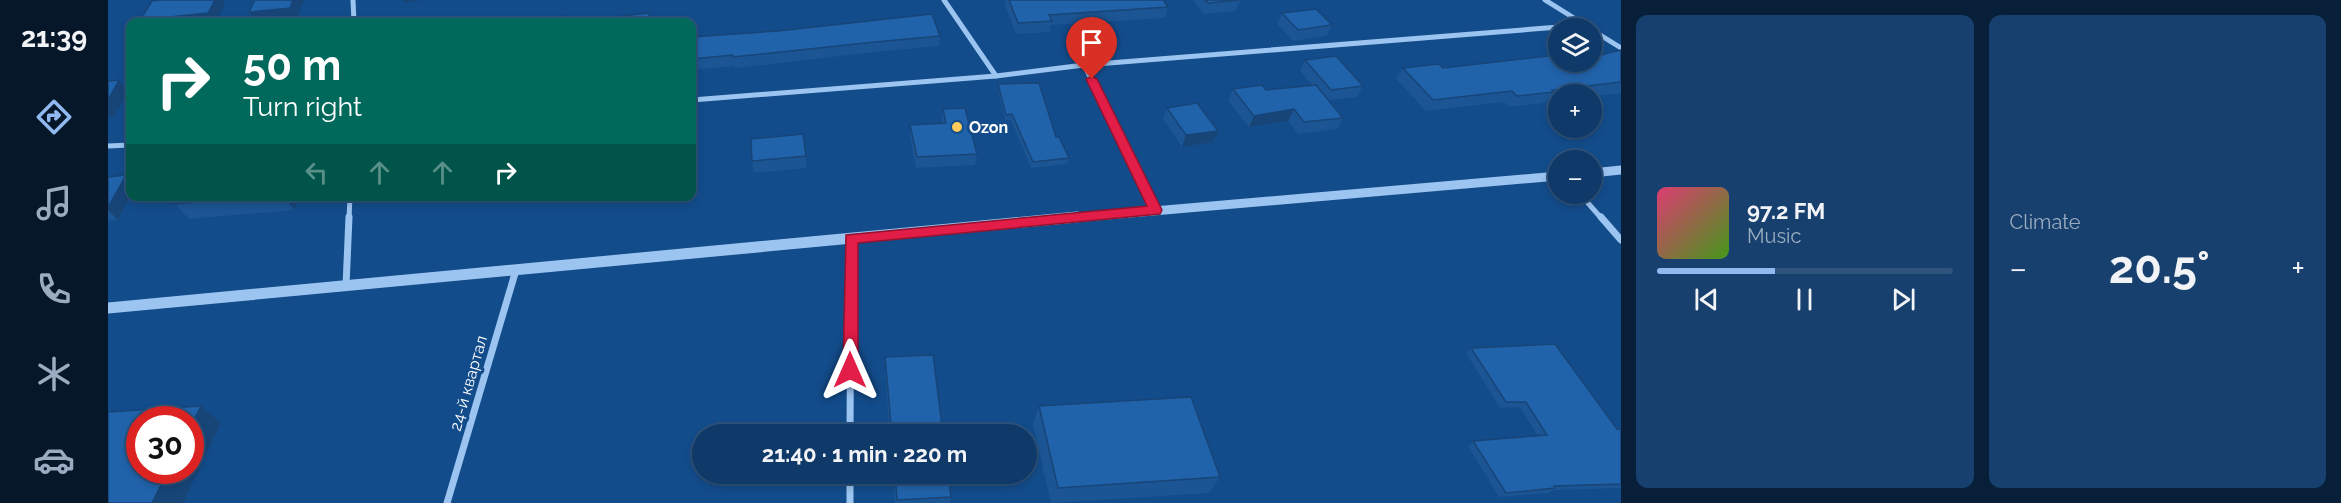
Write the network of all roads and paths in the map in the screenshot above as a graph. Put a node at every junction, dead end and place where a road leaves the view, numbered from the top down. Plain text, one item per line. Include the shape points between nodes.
1 (353, 0) edge
2 (944, 0) edge
3 (1545, 0) edge
4 (354, 18) edge
5 (1573, 18) edge
6 (1548, 31) edge
7 (1602, 36) edge
8 (1621, 48) edge
9 (1084, 65) junction
10 (996, 76) junction
11 (696, 100) edge
12 (126, 145) edge
13 (108, 146) edge
14 (1621, 171) edge
15 (1602, 172) edge
16 (1548, 177) edge
17 (350, 201) edge
18 (1589, 204) edge
19 (1155, 210) junction
20 (851, 239) junction
21 (1621, 240) edge
22 (516, 270) junction
23 (346, 286) junction
24 (108, 308) edge
25 (850, 424) edge
26 (850, 484) edge
27 (447, 503) edge
28 (850, 503) edge

1 - 4 street
2 - 10 street
3 - 5 street
6 - 9 street
7 - 8 street
9 - 10 street
9 - 19 street
10 - 11 street
12 - 13 street
14 - 15 street
16 - 19 street
17 - 23 street
18 - 21 street
19 - 20 street
20 - 22 street
20 - 25 street
22 - 23 street
22 - 27 street, 24-й квартал
23 - 24 street
26 - 28 street

